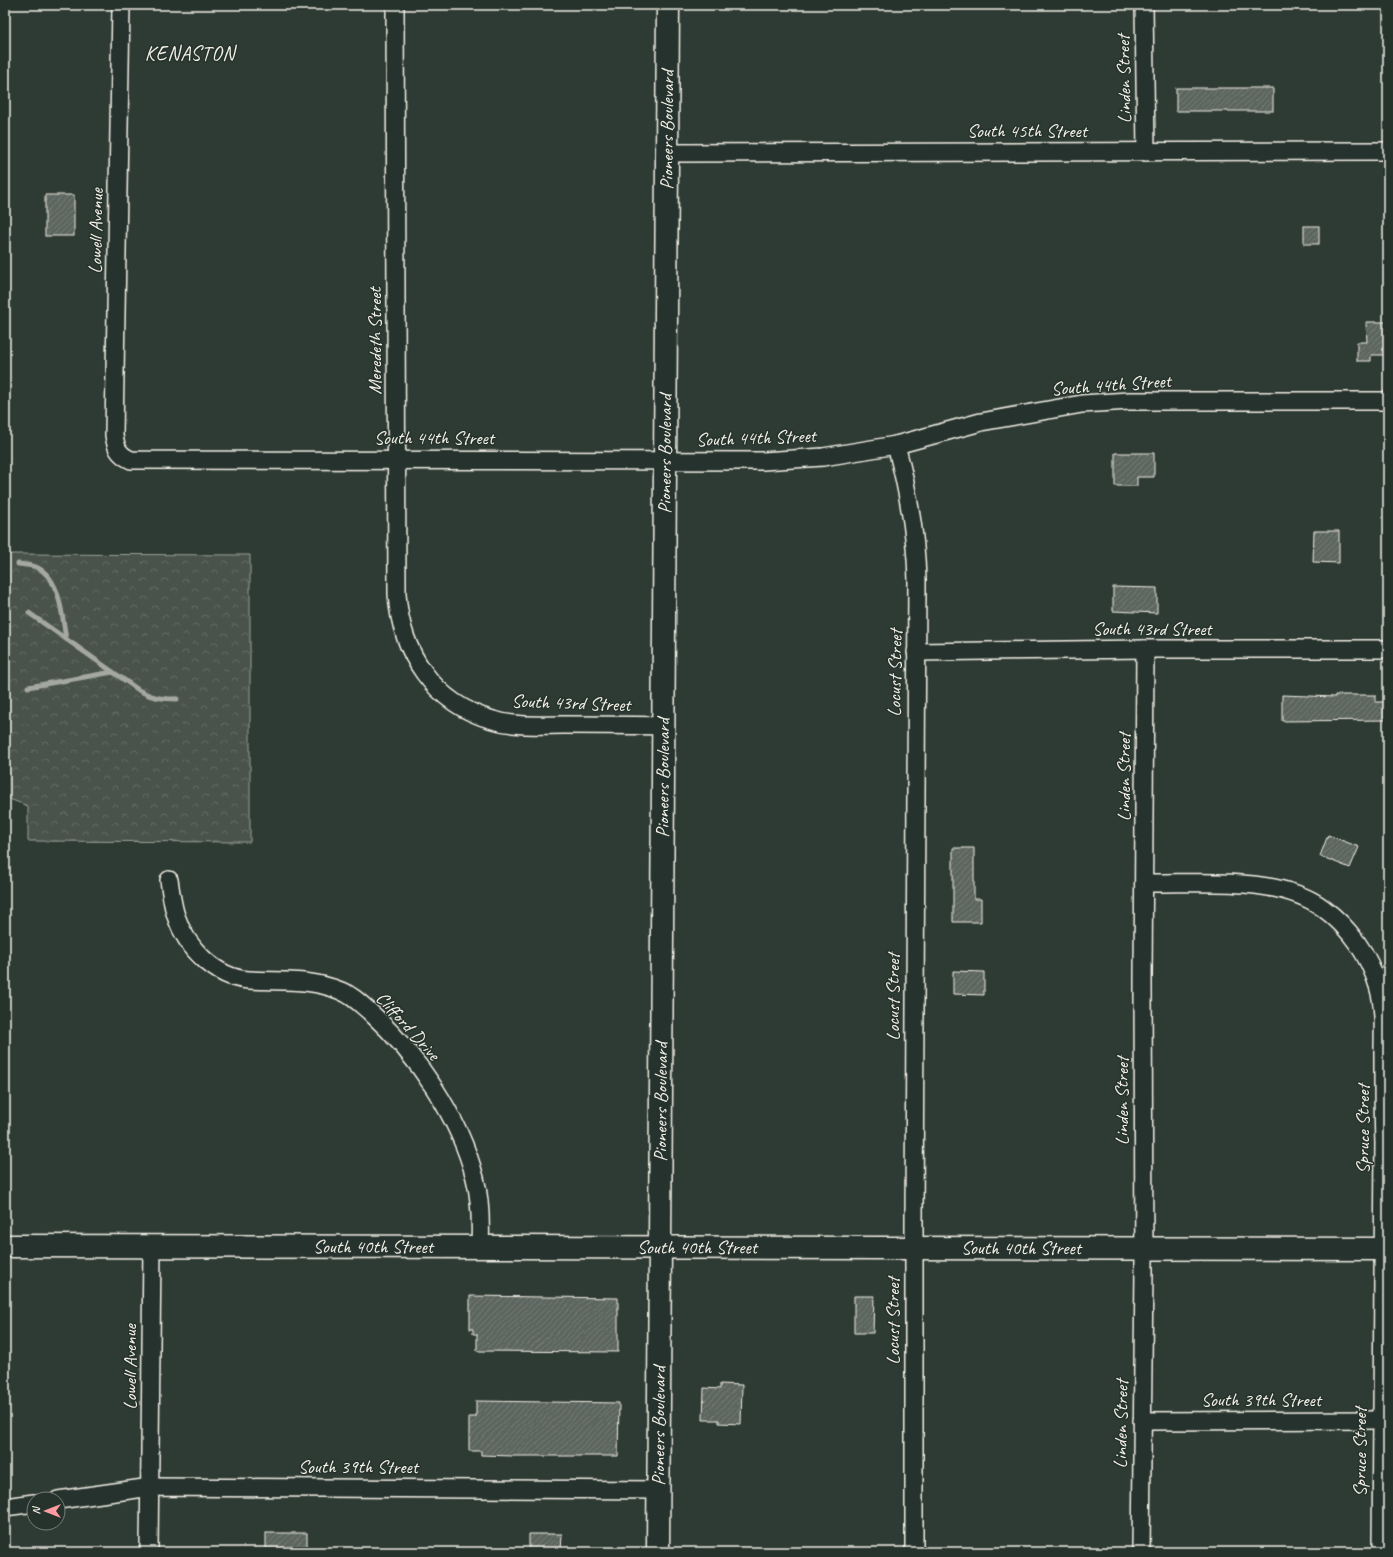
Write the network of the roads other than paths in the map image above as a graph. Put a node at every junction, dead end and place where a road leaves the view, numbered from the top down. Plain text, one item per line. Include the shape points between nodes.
1 (121, 5) edge
2 (395, 5) edge
3 (668, 5) edge
4 (1144, 5) edge
5 (1388, 151) edge
6 (1146, 152) junction
7 (666, 153) junction
8 (1388, 401) edge
9 (896, 445) junction
10 (122, 456) joint
11 (397, 459) junction
12 (665, 462) junction
13 (1145, 649) junction
14 (1388, 649) edge
15 (916, 652) junction
16 (422, 671) joint
17 (663, 726) junction
18 (169, 880) dead end
19 (1145, 883) junction
20 (5, 1246) edge
21 (152, 1246) junction
22 (480, 1247) junction
23 (658, 1248) junction
24 (914, 1248) junction
25 (1144, 1248) junction
26 (1386, 1249) edge
27 (1381, 1420) junction
28 (1142, 1422) junction
29 (151, 1487) junction
30 (658, 1490) junction
31 (66, 1499) edge
32 (26, 1504) edge
33 (5, 1507) edge
34 (149, 1552) edge
35 (658, 1552) edge
36 (914, 1552) edge
37 (1142, 1552) edge
38 (1381, 1552) edge

1 - 10 street, Lowell Avenue via 114,435 116,448
2 - 11 street, Meredeth Street
3 - 7 main road, Pioneers Boulevard
4 - 6 street, Linden Street
5 - 6 street, South 45th Street
6 - 7 street, South 45th Street
7 - 12 main road, Pioneers Boulevard
8 - 9 street, South 44th Street via 1129,401 1082,404 981,422
9 - 12 street, South 44th Street via 823,457 764,461
9 - 15 street, Locust Street via 909,495 916,547
10 - 11 street, South 44th Street via 130,460
11 - 12 street, South 44th Street
11 - 16 street, Meredeth Street via 399,613 408,643
12 - 17 main road, Pioneers Boulevard
13 - 14 street, South 43rd Street
13 - 15 street, South 43rd Street
13 - 19 street, Linden Street
15 - 24 street, Locust Street
16 - 17 street, South 43rd Street via 450,699 470,711 493,720 518,725
17 - 23 main road, Pioneers Boulevard
18 - 22 street, Clifford Drive via 176,916 189,941 203,959 234,978 305,981 343,991 379,1020 407,1051 446,1109 466,1153 475,1179 480,1208
19 - 25 street, Linden Street
19 - 26 street, Spruce Street via 1226,884 1280,888 1301,894 1341,923 1358,944 1371,966 1379,987 1382,1008
20 - 21 main road, South 40th Street
21 - 22 main road, South 40th Street
21 - 29 street, Lowell Avenue
22 - 23 main road, South 40th Street
23 - 24 main road, South 40th Street
23 - 30 main road, Pioneers Boulevard
24 - 25 main road, South 40th Street
24 - 36 street, Locust Street
25 - 26 main road, South 40th Street
25 - 28 street, Linden Street
26 - 27 street, Spruce Street
27 - 28 street, South 39th Street
27 - 38 street, Spruce Street
28 - 37 street, Linden Street
29 - 30 street, South 39th Street
29 - 31 street, South 39th Street
29 - 34 street, Lowell Avenue
30 - 35 main road, Pioneers Boulevard
32 - 33 street

